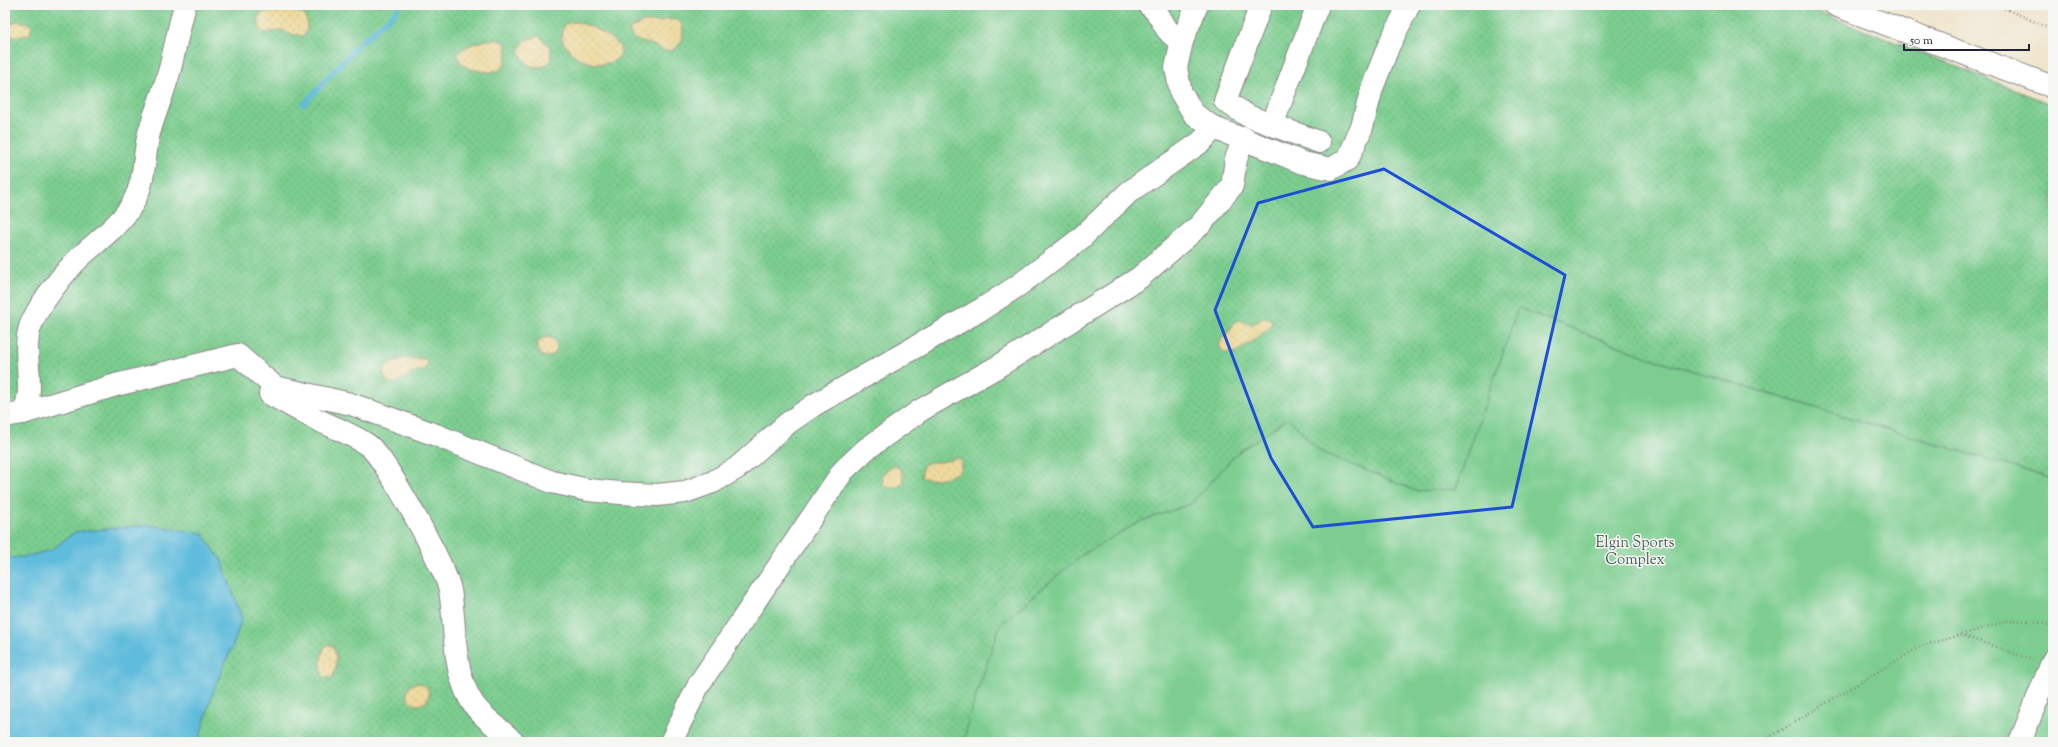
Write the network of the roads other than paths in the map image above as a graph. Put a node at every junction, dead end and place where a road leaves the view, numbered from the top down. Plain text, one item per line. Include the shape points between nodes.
1 (185, 5) edge
2 (1149, 5) edge
3 (1198, 5) edge
4 (1261, 5) edge
5 (1318, 5) edge
6 (1409, 5) edge
7 (1835, 5) edge
8 (1182, 41) junction
9 (2053, 87) edge
10 (1272, 125) junction
11 (1214, 128) junction
12 (1244, 138) junction
13 (1319, 142) dead end
14 (252, 368) junction
15 (28, 387) junction
16 (48, 405) junction
17 (14, 415) edge
18 (2052, 663) edge
19 (513, 742) edge
20 (671, 742) edge
21 (2020, 742) edge

1 - 15 street via 169,70 149,134 144,176 133,203 110,231 79,258 41,305 30,328 26,355
2 - 8 street via 1168,33
3 - 8 street
4 - 10 street via 1225,101 1248,116
5 - 10 street
6 - 12 street via 1389,45 1372,88 1362,127 1348,159 1331,168 1303,163
7 - 9 street
8 - 11 street via 1176,68 1181,93 1194,114
10 - 13 street
11 - 12 street
11 - 14 street via 1195,146 1129,192 1080,239 1019,285 982,309 814,405 788,423 737,468 713,482 685,492 657,495 620,493 588,490 552,482 351,404 275,387
12 - 20 street via 1236,159 1232,186 1200,225 1139,278 908,419 865,450 843,471 699,684
14 - 16 street via 238,355 116,385
14 - 19 street via 254,379 269,394 370,447 389,471 440,564 450,589 461,677 470,698 483,715
15 - 16 street
15 - 17 street via 28,404
16 - 17 street
18 - 21 street

